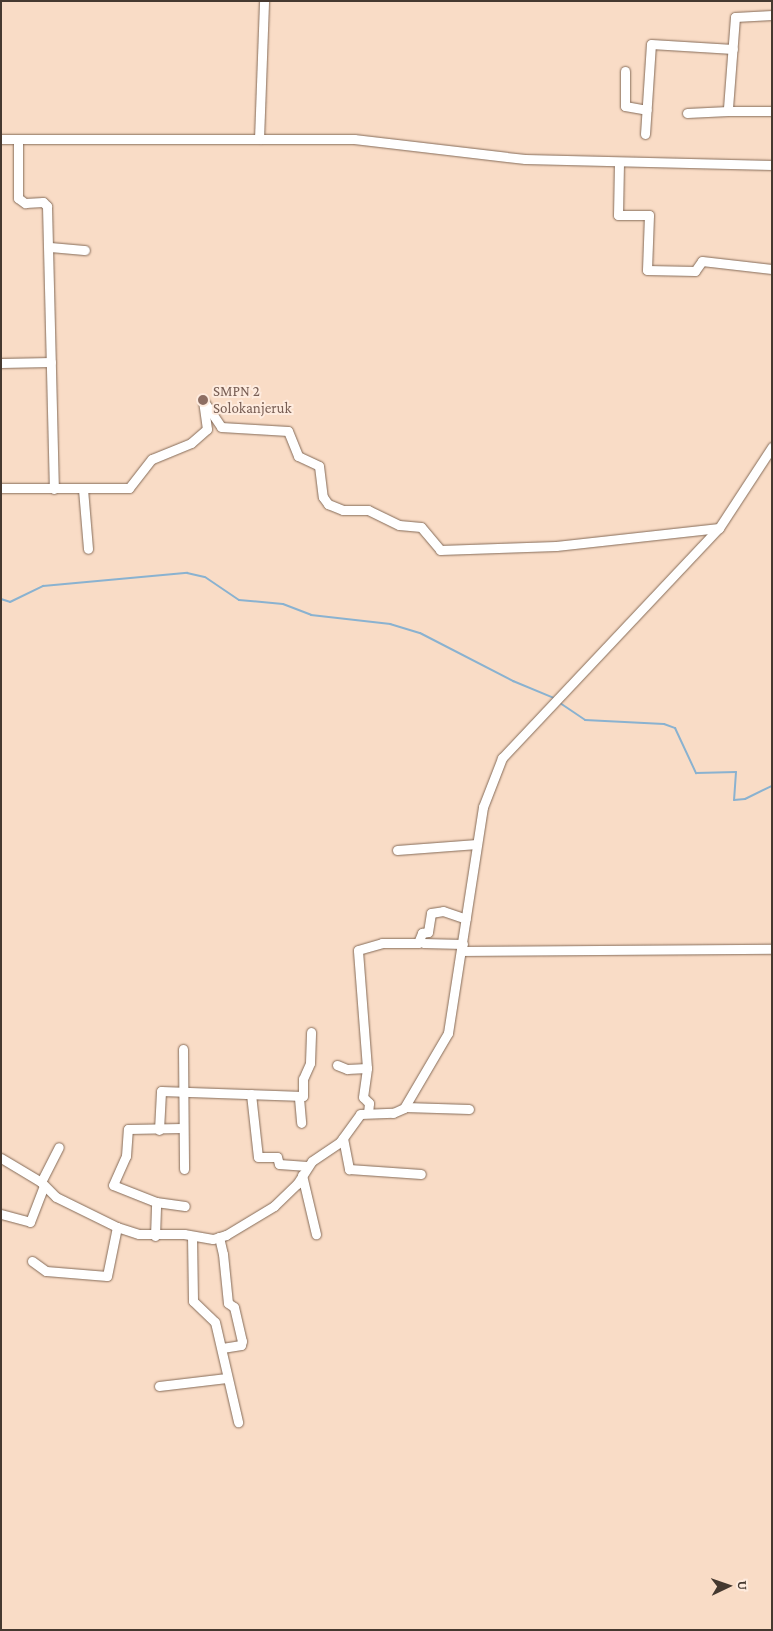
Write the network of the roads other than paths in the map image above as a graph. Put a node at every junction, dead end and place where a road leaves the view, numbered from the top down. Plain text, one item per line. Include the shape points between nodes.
1 (264, 1) edge
2 (772, 15) edge
3 (733, 49) junction
4 (626, 71) dead end
5 (647, 110) junction
6 (728, 111) junction
7 (772, 111) edge
8 (686, 113) dead end
9 (645, 134) dead end
10 (1, 139) edge
11 (18, 139) junction
12 (259, 139) junction
13 (619, 163) junction
14 (772, 165) edge
15 (50, 247) junction
16 (85, 250) dead end
17 (772, 269) edge
18 (51, 362) junction
19 (1, 363) edge
20 (772, 447) edge
21 (1, 488) edge
22 (54, 489) junction
23 (83, 489) junction
24 (719, 528) junction
25 (88, 550) dead end
26 (476, 844) junction
27 (397, 850) dead end
28 (466, 919) junction
29 (423, 942) dead end
30 (462, 947) junction
31 (772, 949) edge
32 (311, 1032) dead end
33 (182, 1049) dead end
34 (338, 1065) dead end
35 (367, 1068) junction
36 (183, 1092) junction
37 (251, 1094) junction
38 (299, 1098) junction
39 (404, 1107) junction
40 (469, 1109) dead end
41 (368, 1113) junction
42 (302, 1123) dead end
43 (182, 1128) junction
44 (159, 1130) junction
45 (343, 1138) junction
46 (59, 1147) dead end
47 (1, 1158) edge
48 (307, 1166) junction
49 (184, 1169) dead end
50 (421, 1174) dead end
51 (302, 1175) junction
52 (42, 1184) junction
53 (156, 1202) junction
54 (185, 1206) dead end
55 (1, 1214) edge
56 (117, 1227) junction
57 (316, 1234) dead end
58 (155, 1236) junction
59 (192, 1236) junction
60 (218, 1237) junction
61 (32, 1261) dead end
62 (222, 1348) junction
63 (227, 1378) junction
64 (159, 1386) dead end
65 (238, 1422) dead end

1 - 12 street
2 - 3 street via 736,16
3 - 5 street via 651,44
3 - 6 street
4 - 5 street via 625,106
5 - 9 street
6 - 7 street
6 - 8 street
10 - 11 street
11 - 12 street
11 - 15 street via 18,198 25,203 46,204
12 - 13 street via 354,139 525,159
13 - 14 street
13 - 17 street via 618,215 649,215 647,270 695,271 702,260
15 - 16 street
15 - 18 street
18 - 19 street
18 - 22 street
20 - 24 street
21 - 22 street
22 - 23 street
23 - 24 street via 130,488 152,459 191,443 207,429 203,400 221,428 288,431 298,456 319,466 322,497 328,504 343,510 368,510 399,525 421,527 440,550 556,546
23 - 25 street
24 - 26 street via 502,758 487,794
26 - 27 street
26 - 28 street
28 - 30 street
28 - 35 street via 443,912 431,913 428,932 422,933 418,942 382,943 359,950
29 - 30 street
30 - 31 street
30 - 39 street via 445,1042
32 - 38 street via 310,1063 303,1079 303,1096
33 - 36 street
34 - 35 street via 347,1069
35 - 41 street via 363,1096 369,1103
36 - 37 street
36 - 43 street
36 - 44 street via 160,1092
37 - 38 street
37 - 48 street via 258,1157 277,1157 279,1164
38 - 42 street
39 - 40 street
39 - 41 street via 392,1113
41 - 45 street via 356,1118
43 - 44 street
43 - 49 street
44 - 53 street via 128,1129 126,1156 113,1185
45 - 48 street
45 - 50 street via 350,1168
46 - 52 street
47 - 52 street
48 - 51 street
51 - 57 street
51 - 60 street via 274,1206
52 - 55 street via 31,1222
52 - 56 street via 80,1211
53 - 54 street
53 - 58 street
56 - 58 street
56 - 61 street via 107,1276 46,1271
58 - 59 street
59 - 60 street
59 - 62 street via 193,1301 212,1318
60 - 62 street via 228,1303 234,1307 242,1341 241,1345
62 - 63 street
63 - 64 street
63 - 65 street

